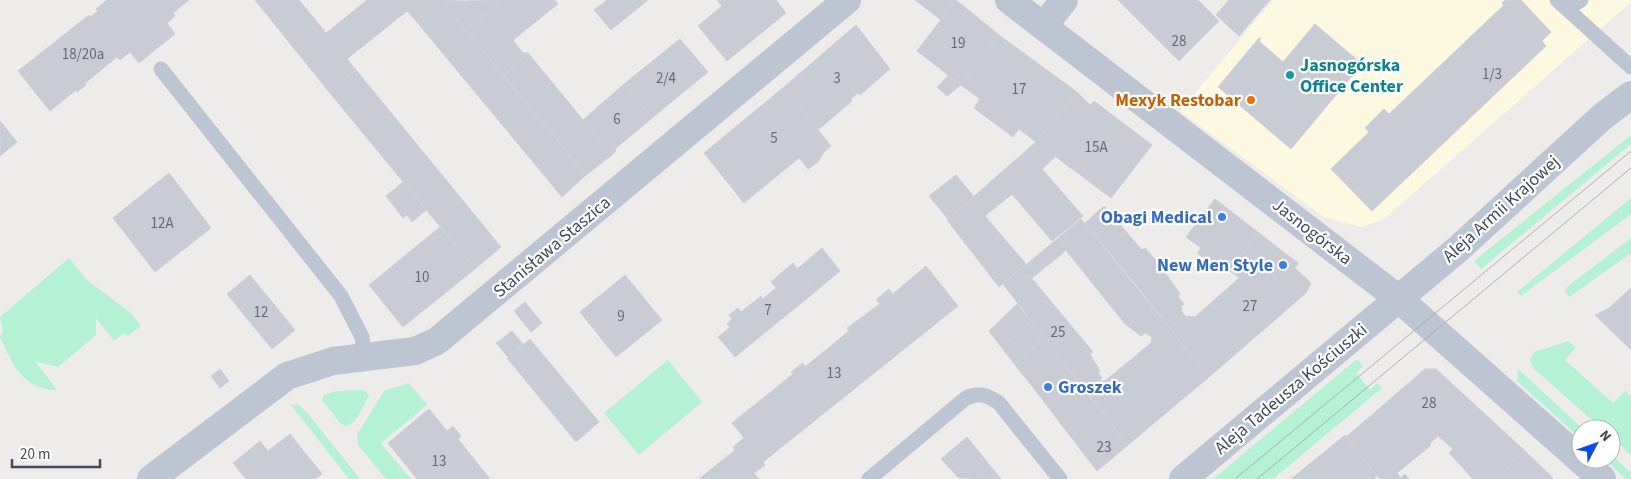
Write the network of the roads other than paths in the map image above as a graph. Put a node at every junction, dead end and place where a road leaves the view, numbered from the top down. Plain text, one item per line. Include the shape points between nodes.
1 (847, 0) edge
2 (1009, 0) edge
3 (1064, 0) edge
4 (1568, 3) edge
5 (1044, 26) junction
6 (1631, 67) edge
7 (161, 69) dead end
8 (1631, 77) edge
9 (1631, 95) edge
10 (1602, 117) junction
11 (1400, 299) junction
12 (364, 358) junction
13 (160, 476) edge
14 (869, 479) edge
15 (1060, 479) edge
16 (1183, 479) edge
17 (1602, 479) edge

1 - 12 street, Stanisława Staszica via 437,341 415,351
2 - 5 street, Jasnogórska
3 - 5 street
4 - 6 lane
5 - 11 street, Jasnogórska
7 - 12 lane via 341,296 362,337
8 - 10 street, Aleja Armii Krajowej
9 - 10 street, Aleja Armii Krajowej
10 - 11 street, Aleja Armii Krajowej
11 - 16 street, Aleja Tadeusza Kościuszki
11 - 17 street, Jasnogórska
12 - 13 street, Stanisława Staszica via 333,362 287,376
14 - 15 lane via 966,398 975,394 986,395 999,404

